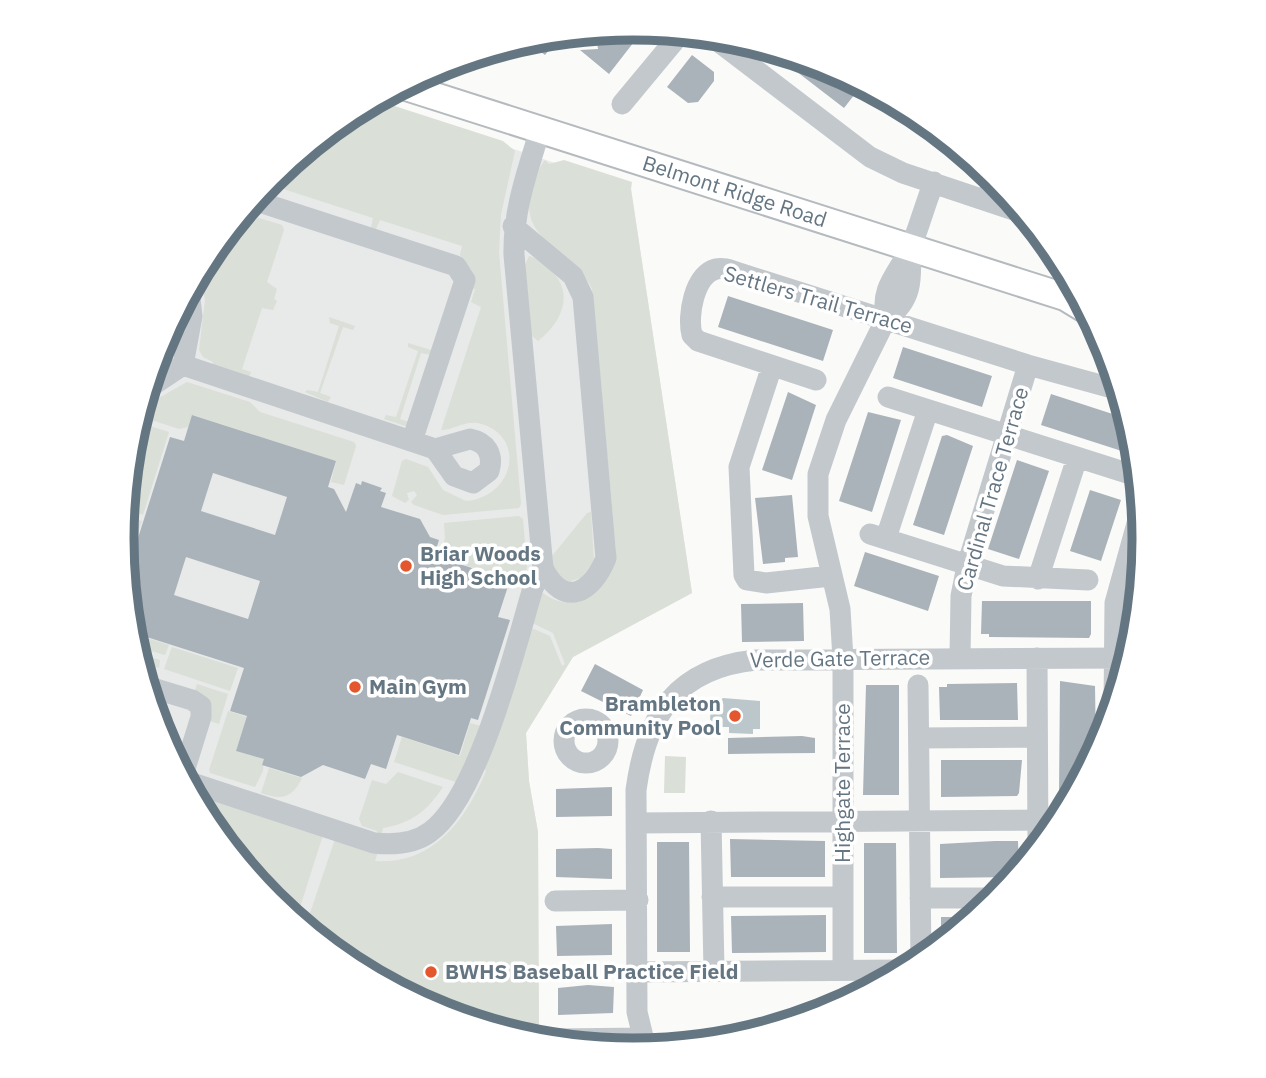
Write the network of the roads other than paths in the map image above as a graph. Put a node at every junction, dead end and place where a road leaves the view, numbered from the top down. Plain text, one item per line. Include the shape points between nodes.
1 (674, 42) edge
2 (730, 50) edge
3 (416, 90) edge
4 (622, 104) dead end
5 (540, 130) junction
6 (934, 182) junction
7 (990, 191) edge
8 (987, 201) junction
9 (263, 204) edge
10 (1005, 207) edge
11 (513, 226) junction
12 (909, 249) junction
13 (1068, 295) edge
14 (191, 308) edge
15 (886, 319) junction
16 (183, 365) junction
17 (1028, 365) junction
18 (772, 366) junction
19 (161, 380) edge
20 (816, 380) dead end
21 (1108, 387) edge
22 (888, 397) dead end
23 (928, 410) junction
24 (1006, 434) junction
25 (412, 441) junction
26 (435, 449) dead end
27 (1077, 458) junction
28 (1126, 473) dead end
29 (967, 566) junction
30 (543, 568) junction
31 (831, 576) junction
32 (1038, 579) junction
33 (1088, 580) dead end
34 (1130, 584) edge
35 (1119, 647) edge
36 (960, 657) junction
37 (1117, 657) edge
38 (1037, 658) junction
39 (843, 659) junction
40 (918, 685) dead end
41 (158, 690) edge
42 (1037, 737) junction
43 (919, 738) junction
44 (608, 746) dead end
45 (640, 756) junction
46 (187, 762) edge
47 (200, 786) edge
48 (1048, 815) edge
49 (843, 819) junction
50 (919, 819) junction
51 (1045, 820) edge
52 (712, 821) junction
53 (636, 823) junction
54 (712, 897) junction
55 (842, 897) junction
56 (920, 898) junction
57 (979, 898) edge
58 (638, 900) junction
59 (555, 901) dead end
60 (921, 946) edge
61 (843, 970) junction
62 (884, 970) edge
63 (714, 971) junction
64 (637, 972) junction
65 (643, 1038) edge

1 - 4 street
2 - 6 street via 870,157
3 - 5 main road, Belmont Ridge Road
5 - 11 street
5 - 12 main road, Belmont Ridge Road
6 - 8 street
6 - 12 street, Highgate Terrace
7 - 8 street
8 - 10 street
9 - 25 street via 456,265 463,273 465,280
11 - 30 street
11 - 30 street via 573,276 583,298 606,538 602,566 588,588 559,591
12 - 13 main road, Belmont Ridge Road
12 - 15 street, Highgate Terrace via 894,271 883,303
14 - 16 street
15 - 17 street, Settlers Trail Terrace
15 - 18 street, Settlers Trail Terrace via 732,271 717,269 708,274 695,297 689,325 692,335
15 - 31 street, Highgate Terrace via 836,420 818,474 818,516
16 - 19 street
16 - 25 street
17 - 21 street, Settlers Trail Terrace
17 - 24 street, Cardinal Trace Terrace
18 - 20 street, Settlers Trail Terrace
18 - 31 street via 738,467 744,575 747,580 766,583
22 - 23 street
23 - 24 street
23 - 29 street via 878,536
24 - 27 street
24 - 29 street, Cardinal Trace Terrace
25 - 26 street
27 - 28 street
27 - 32 street
29 - 32 street
29 - 36 street, Cardinal Trace Terrace via 961,596
30 - 47 street via 470,781 429,833 391,845 374,843
31 - 39 street, Highgate Terrace via 840,610
32 - 33 street
34 - 35 street via 1114,613
36 - 38 street, Verde Gate Terrace
36 - 39 street, Verde Gate Terrace
37 - 38 street, Verde Gate Terrace
38 - 42 street
39 - 45 street, Verde Gate Terrace via 740,662 702,675 667,702
39 - 49 street, Highgate Terrace
40 - 43 street
41 - 46 street via 201,706
42 - 43 street
42 - 48 street
43 - 50 street
44 - 45 street
45 - 53 street, Verde Gate Terrace
49 - 50 street
49 - 52 street
49 - 55 street, Highgate Terrace
50 - 51 street
50 - 56 street
52 - 53 street
52 - 54 street
53 - 58 street, Verde Gate Terrace
54 - 55 street
54 - 63 street
55 - 61 street, Highgate Terrace
56 - 57 street
56 - 60 street
58 - 59 street
58 - 64 street, Verde Gate Terrace
61 - 62 street
61 - 63 street
63 - 64 street
64 - 65 street, Verde Gate Terrace

